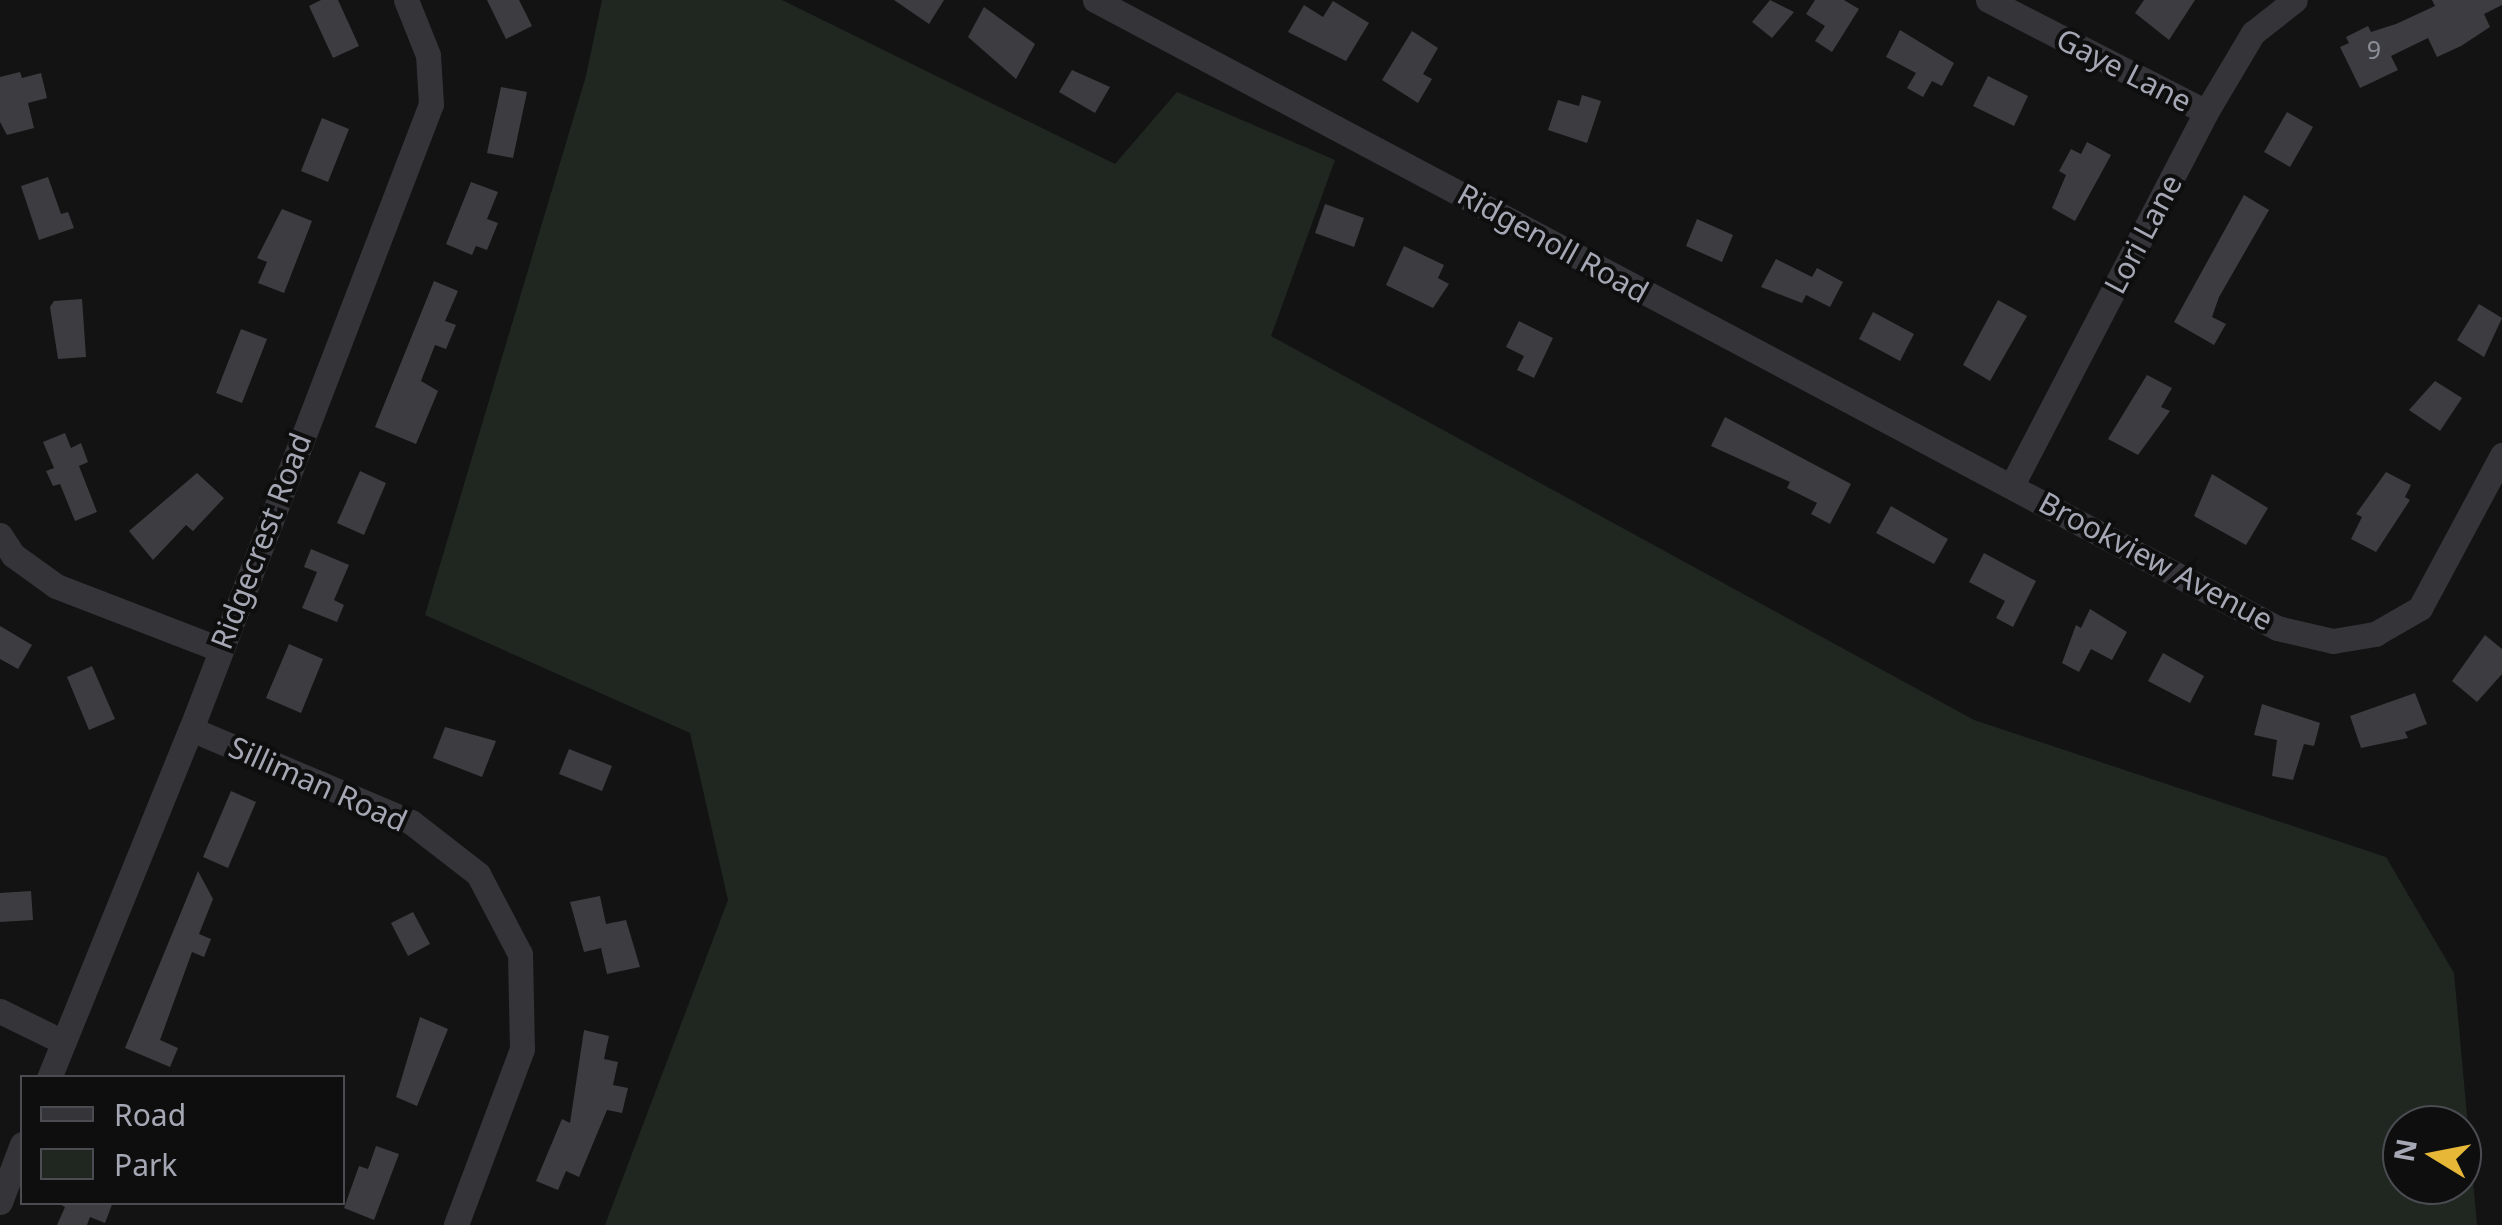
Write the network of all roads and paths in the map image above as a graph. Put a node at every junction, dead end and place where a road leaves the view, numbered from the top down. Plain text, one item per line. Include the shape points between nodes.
1 (406, 0) edge
2 (1095, 0) edge
3 (1988, 0) edge
4 (2295, 0) edge
5 (2206, 112) junction
6 (2502, 455) edge
7 (2012, 485) junction
8 (0, 536) edge
9 (219, 649) junction
10 (191, 728) junction
11 (0, 1011) edge
12 (62, 1042) junction
13 (49, 1075) edge
14 (20, 1149) edge
15 (0, 1202) edge
16 (456, 1225) edge

1 - 9 street, Ridgecrest Road via 428,55 431,104
2 - 7 street, Ridgenoll Road
3 - 5 street, Gaye Lane
4 - 5 street, Lori Lane via 2253,33
5 - 7 street, Lori Lane
6 - 7 street, Brookview Avenue via 2420,608 2375,634 2333,640 2277,628
8 - 9 street via 13,556 56,586
9 - 10 street, Ridgecrest Road
10 - 12 street, Ridgecrest Road
10 - 16 street, Silliman Road via 412,822 478,874 520,954 522,1049
11 - 12 street
12 - 13 street, Ridgecrest Road
14 - 15 street

